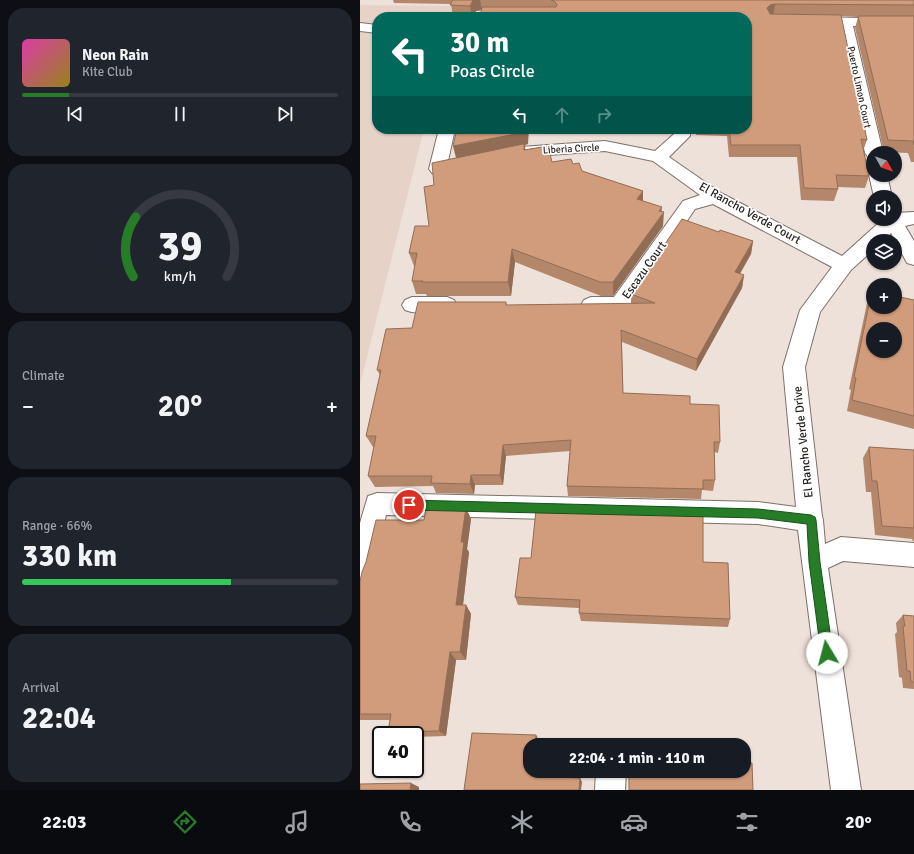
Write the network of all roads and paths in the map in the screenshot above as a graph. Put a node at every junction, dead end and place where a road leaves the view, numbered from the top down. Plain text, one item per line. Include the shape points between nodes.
1 (794, 21) edge
2 (845, 22) junction
3 (914, 23) edge
4 (360, 27) edge
5 (372, 28) edge
6 (446, 134) edge
7 (682, 134) edge
8 (872, 146) edge
9 (503, 156) edge
10 (658, 157) junction
11 (474, 162) edge
12 (715, 197) junction
13 (891, 226) edge
14 (902, 226) edge
15 (914, 258) edge
16 (844, 265) junction
17 (412, 305) dead end
18 (468, 305) edge
19 (572, 305) edge
20 (811, 520) junction
21 (914, 555) edge
22 (814, 562) junction
23 (360, 572) edge
24 (611, 778) edge
25 (610, 790) edge
26 (846, 790) edge

1 - 2 street
2 - 3 street
2 - 8 street, Puerto Limon Court
4 - 5 street
6 - 11 street via 438,169
7 - 10 street
9 - 10 street, Liberia Circle via 525,151 605,146
10 - 12 street, El Rancho Verde Court
12 - 16 street, El Rancho Verde Court
12 - 19 street, Escazu Court via 689,205 620,305
13 - 16 street, El Rancho Verde Drive
14 - 15 street
16 - 20 street, El Rancho Verde Drive via 810,310 794,367
17 - 18 street
20 - 22 street, El Rancho Verde Drive
20 - 23 street via 758,513 377,504
21 - 22 street via 841,548
22 - 26 street, El Rancho Verde Drive
24 - 25 street

